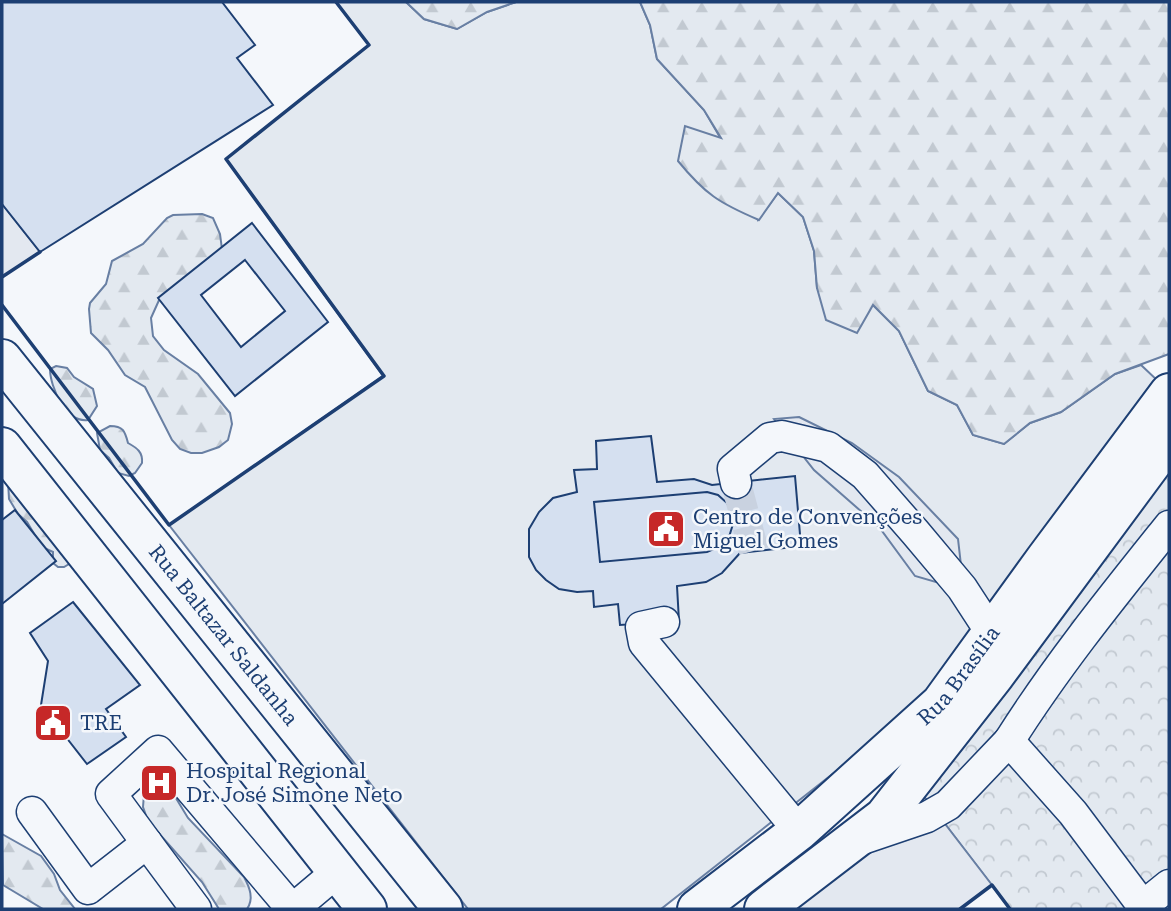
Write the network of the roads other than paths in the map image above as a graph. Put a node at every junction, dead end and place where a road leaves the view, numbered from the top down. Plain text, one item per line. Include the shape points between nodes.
1 (2, 359) edge
2 (1169, 393) edge
3 (1169, 440) edge
4 (2, 447) edge
5 (736, 483) tunnel mouth
6 (1169, 526) edge
7 (664, 622) dead end
8 (992, 634) junction
9 (296, 726) junction
10 (1009, 741) junction
11 (248, 761) junction
12 (32, 812) dead end
13 (799, 831) junction
14 (147, 843) junction
15 (847, 844) junction
16 (337, 872) junction
17 (1169, 885) edge
18 (745, 895) edge
19 (1144, 908) edge
20 (196, 909) edge
21 (293, 909) edge
22 (367, 909) edge
23 (443, 909) edge
24 (697, 909) edge
25 (764, 909) edge

1 - 9 main road, Rua Baltazar Saldanha
2 - 8 main road, Rua Brasília
3 - 15 main road, Rua Brasília via 941,746 884,817
4 - 11 main road
5 - 8 street via 733,469 770,438 782,436 828,447 865,475 899,513 962,588
6 - 10 street via 1086,630
7 - 13 street via 641,626 644,643
8 - 13 main road, Rua Brasília via 941,703
9 - 11 main road
9 - 23 main road, Rua Baltazar Saldanha
10 - 15 street via 948,805 927,817
10 - 19 street via 1073,813
11 - 16 main road
12 - 14 street via 88,889
13 - 18 main road, Rua Brasília
14 - 20 street
14 - 21 street via 111,794 158,751
15 - 25 main road, Rua Brasília
16 - 21 street
16 - 22 main road
17 - 19 street
18 - 24 main road, Rua Brasília

